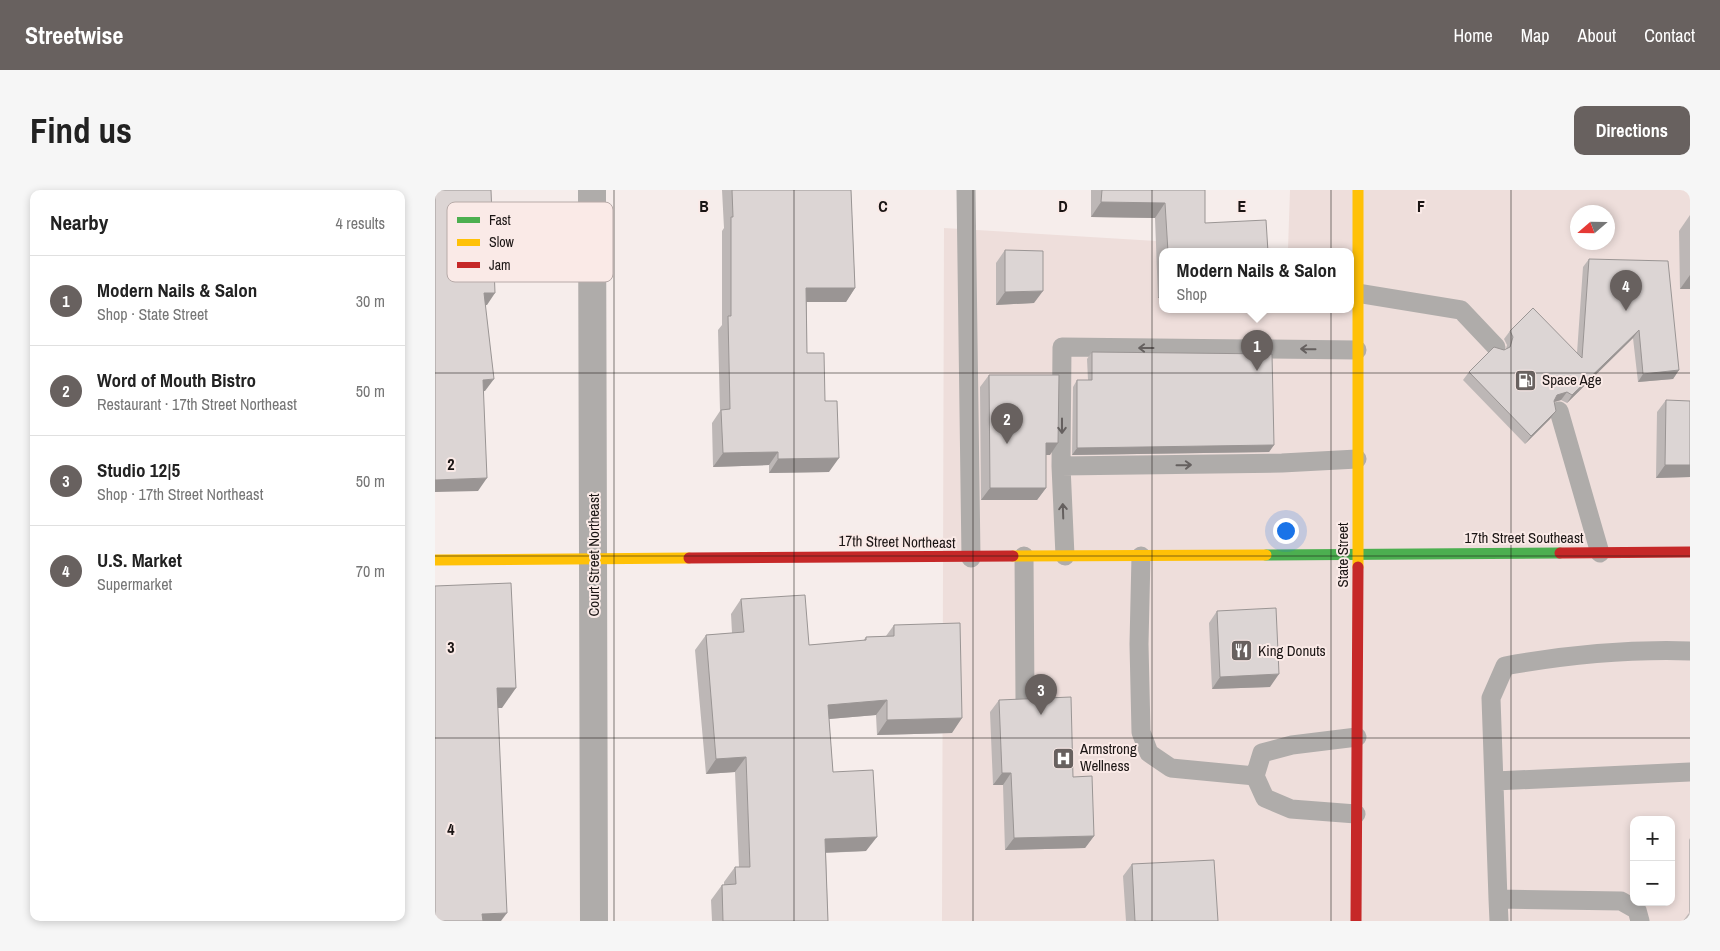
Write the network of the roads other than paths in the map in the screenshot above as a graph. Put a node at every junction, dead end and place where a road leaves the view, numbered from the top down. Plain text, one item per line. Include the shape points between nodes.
1 (966, 190) edge
2 (1358, 190) edge
3 (593, 282) edge
4 (1357, 293) junction
5 (1496, 347) edge
6 (1357, 350) junction
7 (1559, 411) dead end
8 (1357, 459) junction
9 (1061, 466) junction
10 (1690, 552) edge
11 (1600, 553) junction
12 (1359, 554) junction
13 (1025, 556) junction
14 (1065, 556) junction
15 (1141, 556) junction
16 (594, 557) junction
17 (971, 558) junction
18 (435, 560) edge
19 (1690, 651) edge
20 (1025, 699) edge
21 (1357, 738) junction
22 (1690, 772) edge
23 (1255, 776) junction
24 (1495, 781) junction
25 (1356, 814) junction
26 (1498, 899) junction
27 (594, 921) edge
28 (1356, 921) edge
29 (1499, 921) edge
30 (1639, 921) edge

1 - 17 lane
2 - 4 main road, State Street
3 - 16 street, Court Street Northeast
4 - 5 lane via 1461,310
4 - 6 main road, State Street
6 - 8 main road, State Street
6 -> 9 lane via 1062,348
7 - 11 lane
9 -> 8 lane
8 - 12 main road, State Street
14 -> 9 lane
10 - 11 main road, 17th Street Southeast
11 - 12 main road, 17th Street Southeast
12 - 15 main road, 17th Street Northeast
12 - 21 main road, State Street
13 - 14 main road, 17th Street Northeast
13 - 17 main road, 17th Street Northeast
13 - 20 lane
14 - 15 main road, 17th Street Northeast
15 - 23 lane via 1141,732 1149,753 1171,768
16 - 17 main road, 17th Street Northeast
16 - 18 main road, 17th Street Northeast
16 - 27 street, Court Street Northeast
19 - 24 lane via 1644,650 1505,666 1491,698
21 - 23 lane via 1292,745 1262,753
21 - 25 main road, State Street
22 - 24 lane
23 - 25 lane via 1265,798 1291,809
24 - 26 lane
25 - 28 main road, State Street
26 - 29 lane
26 - 30 lane via 1621,901 1637,910

